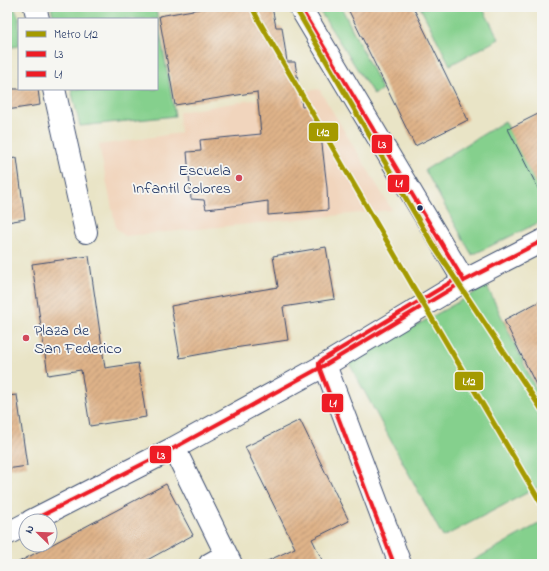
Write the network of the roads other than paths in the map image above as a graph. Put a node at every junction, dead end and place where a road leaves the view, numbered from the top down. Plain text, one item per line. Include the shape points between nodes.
1 (35, 7) edge
2 (300, 7) edge
3 (38, 18) edge
4 (54, 90) edge
5 (86, 232) dead end
6 (542, 241) edge
7 (464, 281) junction
8 (325, 365) junction
9 (174, 448) junction
10 (48, 513) edge
11 (18, 528) edge
12 (7, 534) edge
13 (222, 561) edge
14 (400, 564) edge

1 - 3 street
2 - 7 street
4 - 5 street
6 - 7 street
7 - 8 street
8 - 9 street
8 - 14 street
9 - 10 street
9 - 13 street
11 - 12 street

